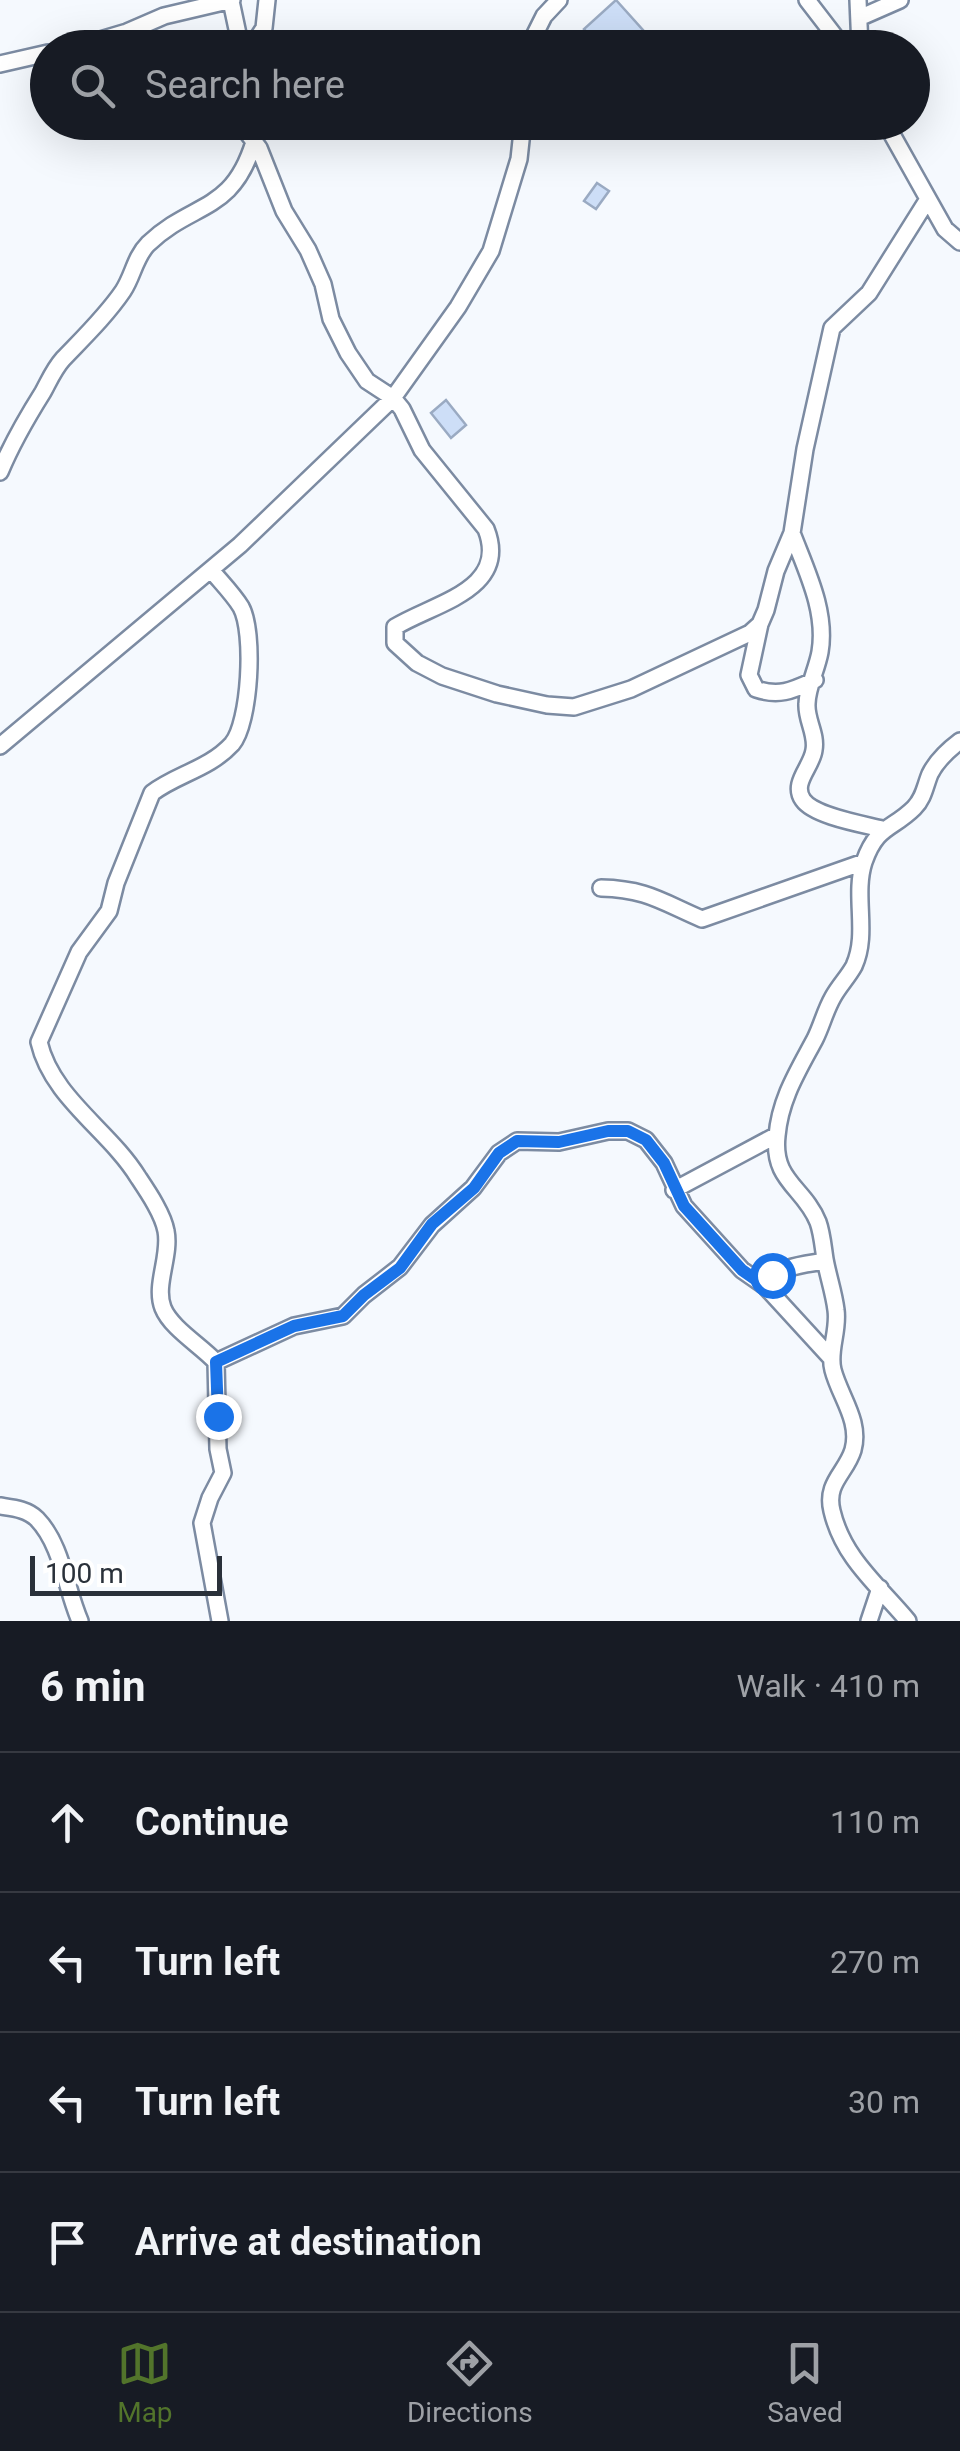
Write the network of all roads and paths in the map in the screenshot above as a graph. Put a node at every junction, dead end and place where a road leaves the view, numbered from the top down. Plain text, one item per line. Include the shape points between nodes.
1 (231, 0) edge
2 (267, 0) edge
3 (559, 0) edge
4 (807, 0) edge
5 (858, 0) edge
6 (900, 0) edge
7 (859, 18) junction
8 (132, 30) edge
9 (238, 30) edge
10 (263, 30) edge
11 (537, 30) edge
12 (830, 30) edge
13 (859, 30) edge
14 (30, 57) edge
15 (0, 64) edge
16 (521, 140) edge
17 (895, 140) edge
18 (254, 142) joint
19 (928, 199) junction
20 (960, 242) edge
21 (393, 398) junction
22 (0, 472) edge
23 (792, 533) junction
24 (211, 570) junction
25 (760, 624) junction
26 (814, 680) junction
27 (960, 741) edge
28 (0, 746) edge
29 (882, 829) junction
30 (864, 862) junction
31 (601, 888) dead end
32 (777, 1135) junction
33 (674, 1190) junction
34 (825, 1261) junction
35 (765, 1286) junction
36 (831, 1358) junction
37 (216, 1362) junction
38 (0, 1506) edge
39 (880, 1588) junction
40 (80, 1621) edge
41 (220, 1621) edge
42 (869, 1621) edge
43 (908, 1621) edge

1 - 8 street
1 - 9 street
2 - 10 street
3 - 11 street
4 - 12 street
5 - 7 street
6 - 7 street
7 - 13 street
14 - 15 street
16 - 21 street via 490,250
17 - 19 street
18 - 21 street via 308,250 348,354 367,381
18 - 22 street via 234,186 146,246 125,288 52,374 15,433
19 - 20 street
19 - 23 street via 869,294 832,328
21 - 24 street
21 - 25 street via 493,547 488,568 472,587 395,627 395,643 417,663 497,694 574,707 631,690
23 - 25 street
23 - 26 street via 820,615
24 - 28 street
24 - 37 street via 241,607 248,629 242,729 196,772 152,793 109,911 80,952 39,1042 56,1079 139,1178 166,1228 163,1308
25 - 26 street via 749,675 756,689 786,694
26 - 29 street via 806,698 814,749 800,796 828,815
27 - 29 street via 931,772 913,810
29 - 30 street
30 - 31 street via 702,919 632,889
30 - 32 street via 862,944 797,1070
32 - 33 street
32 - 34 street via 776,1158 818,1222
33 - 35 street via 742,1270
33 - 37 street via 655,1151 628,1131 517,1141 432,1224 400,1268 343,1316 294,1326
34 - 35 street via 784,1268
34 - 36 street via 837,1312
35 - 36 street
36 - 39 street via 854,1430 853,1452 831,1485 830,1507 854,1563
37 - 41 street via 223,1473 202,1523
38 - 40 street via 36,1517 53,1544
39 - 42 street
39 - 43 street

